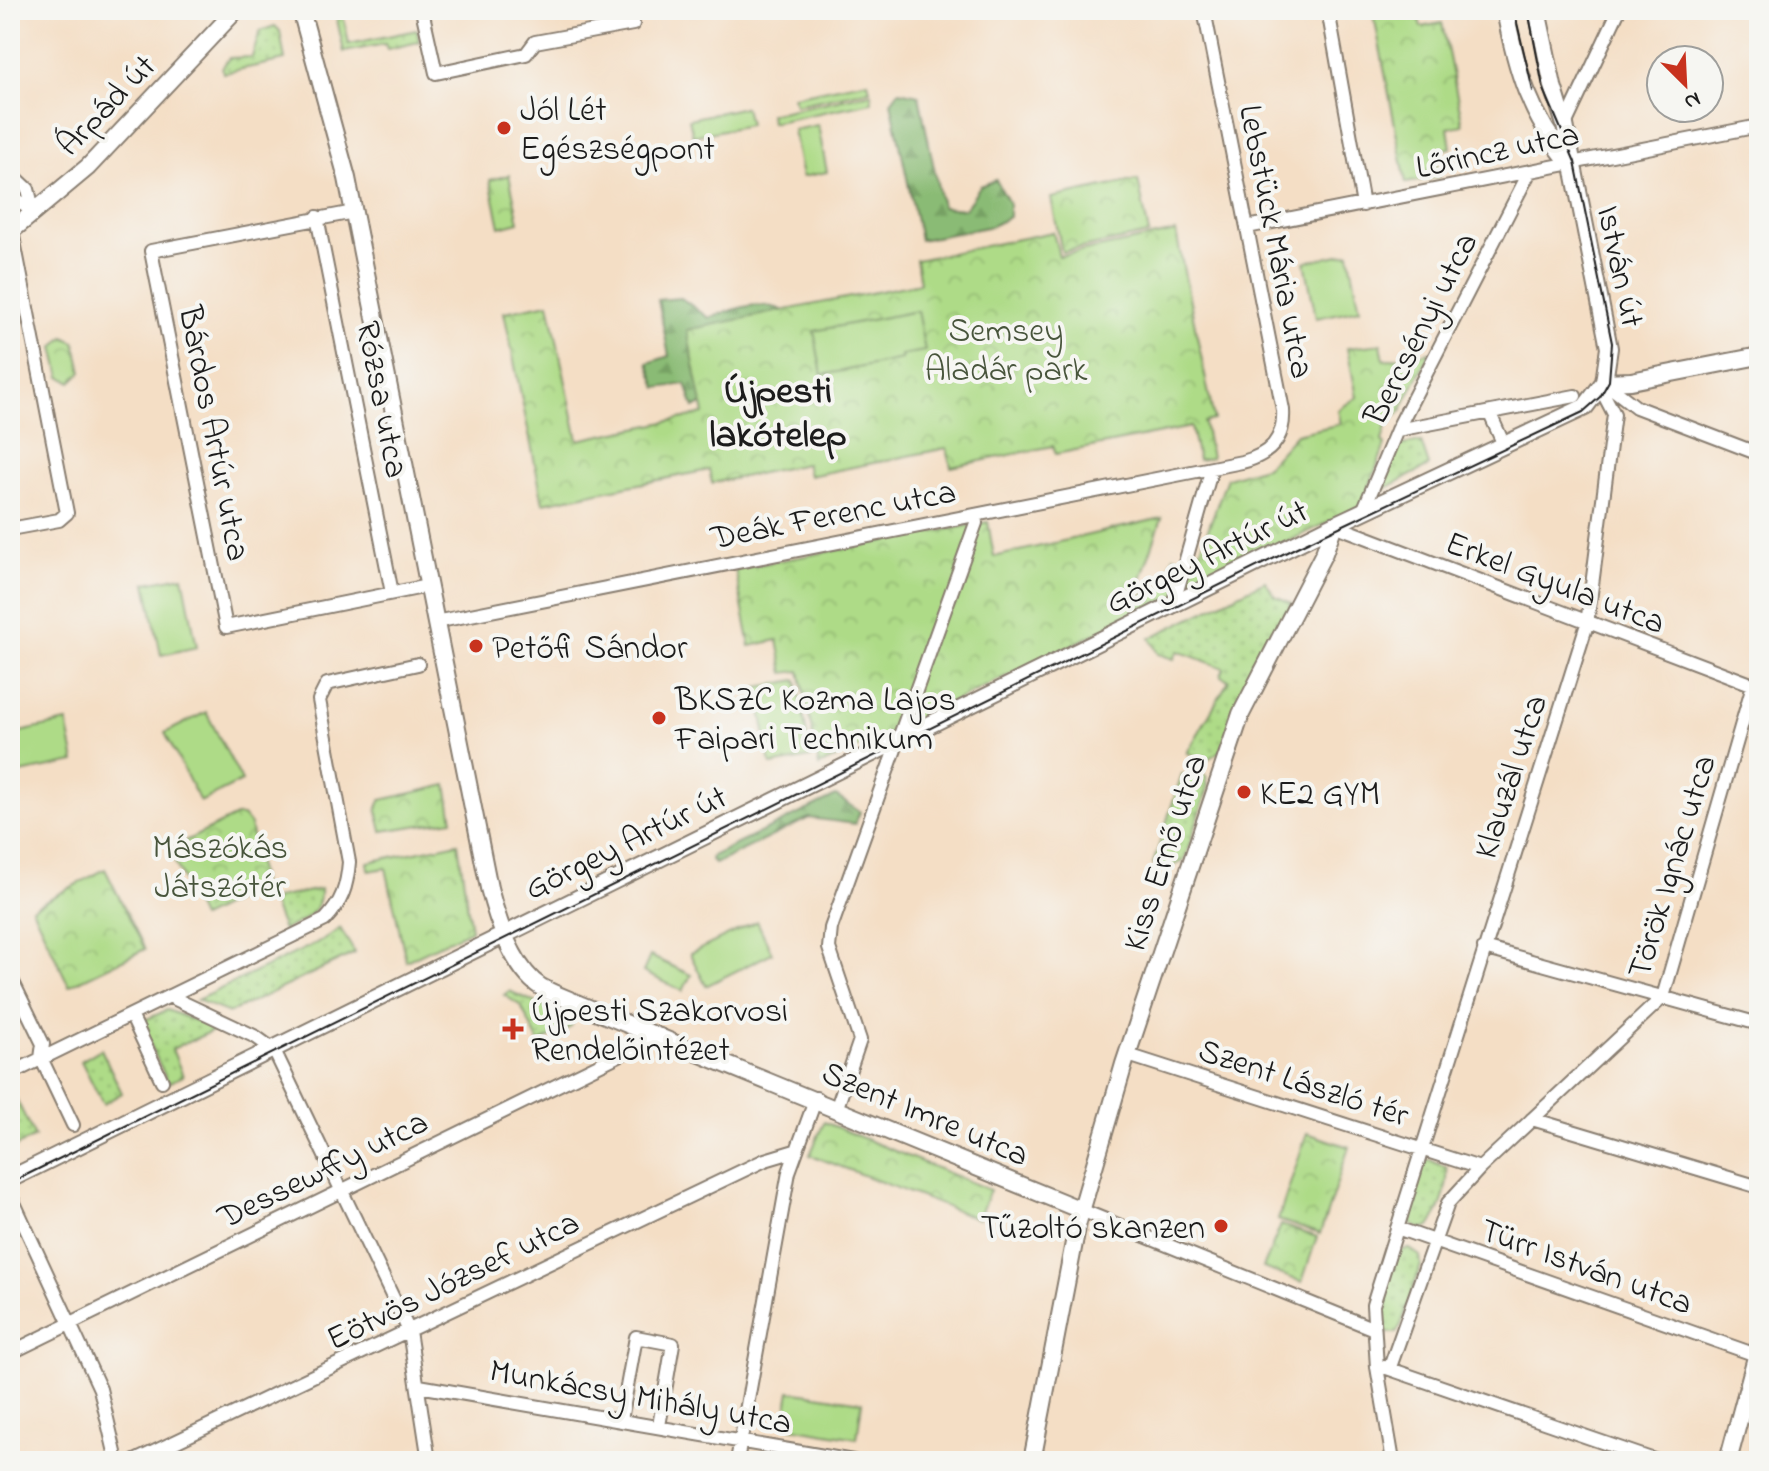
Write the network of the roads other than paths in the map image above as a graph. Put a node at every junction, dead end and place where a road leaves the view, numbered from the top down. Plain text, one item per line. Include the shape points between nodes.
1 (236, 10) edge
2 (301, 10) edge
3 (422, 10) edge
4 (630, 10) edge
5 (1204, 10) edge
6 (1328, 10) edge
7 (1505, 10) edge
8 (1537, 10) edge
9 (1619, 10) edge
10 (1565, 125) junction
11 (1759, 126) edge
12 (1570, 163) junction
13 (10, 172) edge
14 (1529, 173) junction
15 (10, 194) edge
16 (1363, 205) junction
17 (354, 212) junction
18 (34, 213) junction
19 (317, 217) junction
20 (1247, 227) junction
21 (11, 231) edge
22 (1759, 356) edge
23 (1603, 385) junction
24 (1575, 396) dead end
25 (1636, 407) junction
26 (1490, 414) junction
27 (1614, 414) junction
28 (1397, 430) junction
29 (1504, 445) junction
30 (1759, 454) edge
31 (1242, 462) joint
32 (1212, 468) junction
33 (1363, 511) junction
34 (975, 515) junction
35 (1334, 525) junction
36 (10, 529) edge
37 (428, 586) junction
38 (392, 593) junction
39 (1173, 605) junction
40 (435, 622) junction
41 (1587, 624) junction
42 (418, 664) dead end
43 (1756, 686) edge
44 (898, 739) junction
45 (505, 934) junction
46 (1484, 948) junction
47 (10, 976) edge
48 (169, 996) junction
49 (1663, 997) junction
50 (131, 1015) junction
51 (1759, 1024) edge
52 (660, 1035) junction
53 (274, 1050) junction
54 (1128, 1055) junction
55 (41, 1058) junction
56 (10, 1074) edge
57 (162, 1081) dead end
58 (816, 1098) junction
59 (837, 1107) junction
60 (1532, 1119) junction
61 (73, 1125) dead end
62 (1422, 1148) junction
63 (795, 1151) junction
64 (1480, 1168) junction
65 (10, 1179) edge
66 (1759, 1187) edge
67 (341, 1189) junction
68 (10, 1194) edge
69 (1081, 1210) junction
70 (1397, 1228) junction
71 (1435, 1241) junction
72 (72, 1323) junction
73 (1374, 1329) junction
74 (409, 1331) junction
75 (1758, 1352) edge
76 (10, 1353) edge
77 (1384, 1367) junction
78 (419, 1386) junction
79 (621, 1420) junction
80 (659, 1426) junction
81 (742, 1440) junction
82 (166, 1447) junction
83 (117, 1461) edge
84 (135, 1461) edge
85 (169, 1461) edge
86 (429, 1461) edge
87 (737, 1461) edge
88 (853, 1461) edge
89 (1032, 1461) edge
90 (1393, 1461) edge
91 (1657, 1461) edge
92 (1728, 1461) edge

1 - 18 street, Árpád út via 88,167
2 - 17 street, Rózsa utca
3 - 4 street via 436,73 526,54 535,42 633,24
5 - 20 street, Lebstück Mária utca
6 - 16 street
7 - 12 street, István út via 1523,90 1550,141
8 - 10 street, István út
9 - 10 street
10 - 12 street, István út
11 - 12 street, Lőrincz utca
12 - 14 street, Lőrincz utca
12 - 23 street, István út via 1609,348
13 - 18 street via 28,189
14 - 16 street, Lőrincz utca
14 - 28 street, Bercsényi utca
15 - 18 street
16 - 20 street, Lőrincz utca
17 - 19 street
17 - 37 street, Rózsa utca
18 - 21 street, Árpád út
19 - 38 street, Rózsa utca
19 - 38 street, Bárdos Artúr utca via 151,251 226,627
20 - 31 street, Lebstück Mária utca via 1284,420 1271,449
21 - 36 street via 65,516
22 - 23 street
23 - 25 street
23 - 27 street
23 - 29 street, Görgey Artúr út via 1576,413
24 - 26 street
25 - 27 street
25 - 30 street
26 - 28 street
26 - 29 street
27 - 41 street, Klauzál utca
28 - 33 street, Bercsényi utca
29 - 33 street, Görgey Artúr út
31 - 32 street, Deák Ferenc utca
32 - 34 street, Deák Ferenc utca
32 - 39 street
33 - 35 street, Görgey Artúr út
34 - 40 street, Deák Ferenc utca
34 - 44 street
35 - 39 street, Görgey Artúr út
35 - 41 street, Erkel Gyula utca
35 - 54 street, Kiss Ernő utca via 1241,714
37 - 38 street
37 - 40 street, Rózsa utca
39 - 44 street, Görgey Artúr út
40 - 45 street, Rózsa utca via 489,888
41 - 43 street, Erkel Gyula utca
41 - 46 street, Klauzál utca
42 - 48 street via 327,684 321,691 349,862 347,887 337,906 312,929
43 - 49 street, Török Ignác utca
44 - 45 street, Görgey Artúr út
44 - 59 street via 828,943 860,1040
45 - 52 street, Szent Imre utca via 541,987
45 - 53 street, Görgey Artúr út
46 - 49 street
46 - 62 street, Klauzál utca
47 - 55 street via 43,1044
48 - 50 street
48 - 53 street
49 - 51 street
49 - 60 street, Török Ignác utca
50 - 55 street
50 - 57 street
52 - 58 street, Szent Imre utca
52 - 67 street, Dessewffy utca
53 - 65 street, Görgey Artúr út
53 - 67 street
54 - 62 street, Szent László tér
54 - 69 street, Kiss Ernő utca
55 - 56 street
55 - 61 street
58 - 59 street, Szent Imre utca
58 - 63 street
59 - 69 street, Szent Imre utca
60 - 64 street, Török Ignác utca
60 - 66 street
62 - 64 street
62 - 70 street, Szent László tér
63 - 74 street, Eötvös József utca via 765,1160
63 - 81 street
64 - 71 street, Szent László tér via 1448,1203
67 - 72 street, Dessewffy utca
67 - 74 street
68 - 72 street
69 - 73 street
69 - 89 street, Kiss Ernő utca
70 - 71 street, Türr István utca
70 - 73 street, Szent László tér via 1373,1305
71 - 75 street, Türr István utca
71 - 77 street, Szent László tér
72 - 76 street, Dessewffy utca
72 - 83 street via 100,1389
73 - 77 street, Szent László tér
74 - 78 street
74 - 82 street, Eötvös József utca
75 - 92 street
77 - 90 street, Szent László tér
77 - 91 street
78 - 79 street, Munkácsy Mihály utca
78 - 86 street
79 - 80 street, Munkácsy Mihály utca
79 - 80 street via 636,1337 673,1344
80 - 81 street, Munkácsy Mihály utca
81 - 87 street
81 - 88 street, Munkácsy Mihály utca
82 - 84 street, Eötvös József utca
82 - 85 street

